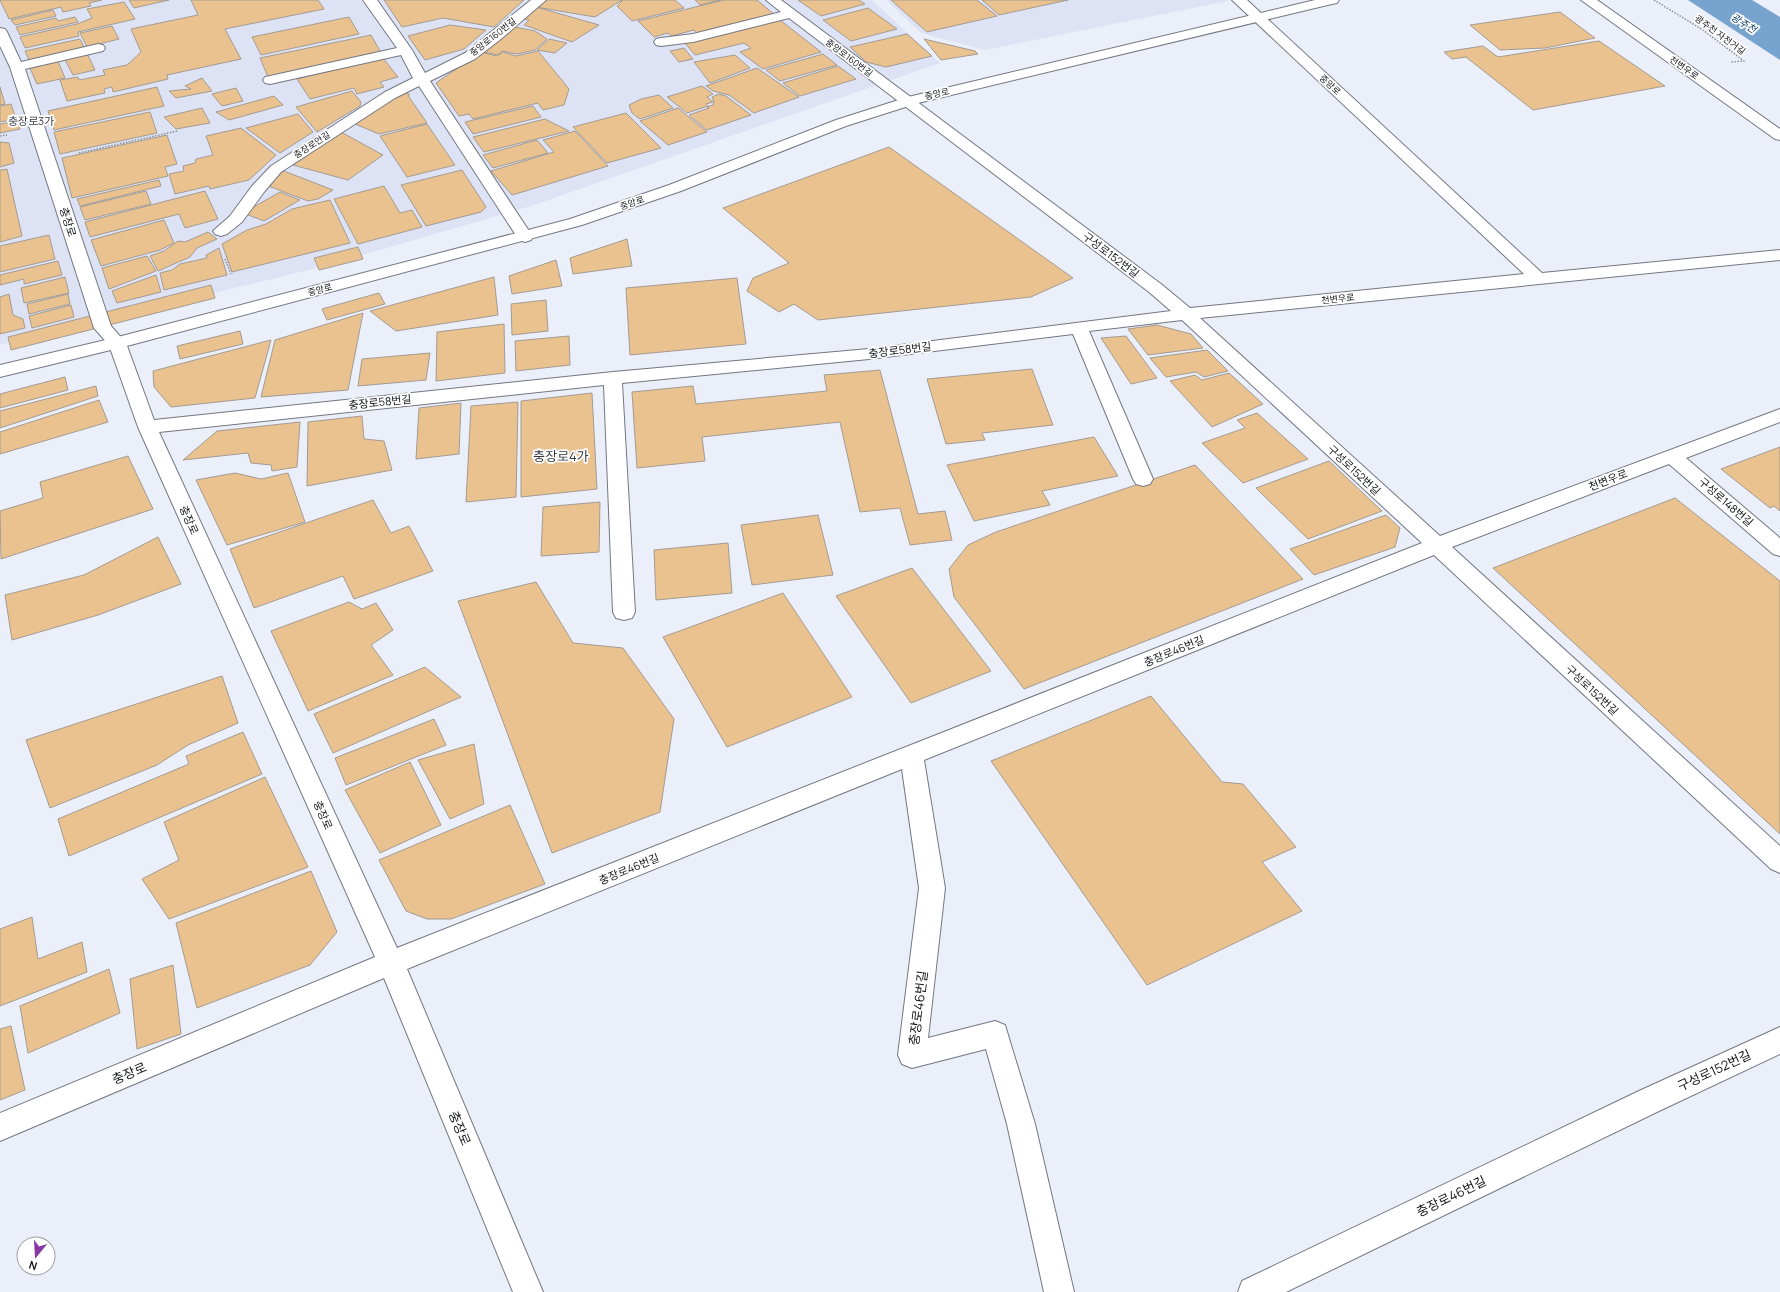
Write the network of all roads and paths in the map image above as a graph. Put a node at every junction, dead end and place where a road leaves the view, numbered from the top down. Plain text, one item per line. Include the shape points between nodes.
1 (370, 0) edge
2 (539, 0) edge
3 (772, 0) edge
4 (1239, 0) edge
5 (1332, 0) edge
6 (1588, 0) edge
7 (1654, 0) edge
8 (791, 14) junction
9 (1258, 18) junction
10 (0, 32) edge
11 (661, 42) dead end
12 (98, 48) dead end
13 (405, 50) junction
14 (1727, 63) dead end
15 (17, 67) junction
16 (421, 79) junction
17 (270, 80) dead end
18 (907, 102) junction
19 (176, 131) dead end
20 (1780, 136) edge
21 (47, 160) junction
22 (221, 231) dead end
23 (525, 237) junction
24 (1780, 255) edge
25 (1538, 278) junction
26 (1186, 314) junction
27 (1079, 328) junction
28 (117, 343) junction
29 (0, 371) edge
30 (613, 378) junction
31 (1780, 414) edge
32 (147, 427) junction
33 (1672, 456) junction
34 (1143, 479) dead end
35 (1435, 546) junction
36 (1780, 549) edge
37 (624, 612) dead end
38 (912, 756) junction
39 (1780, 862) edge
40 (391, 963) junction
41 (1780, 1040) edge
42 (1649, 1101) joint
43 (0, 1127) edge
44 (528, 1292) edge
45 (1059, 1292) edge
46 (1253, 1292) edge

1 - 13 street
2 - 16 street, 중앙로160번길 via 469,57
3 - 8 street, 중앙로160번길
4 - 9 street, 중앙로
5 - 9 street, 중앙로
6 - 20 street, 천변우로
7 - 14 path, 광주천 자전거길 via 1703,30 1744,61
8 - 11 street via 693,38
8 - 18 street, 중앙로160번길
9 - 18 street, 중앙로
9 - 25 street, 중앙로
10 - 15 street, 충장로
12 - 15 street
13 - 16 street
13 - 17 street
15 - 21 street, 충장로
16 - 22 street, 충장로안길 via 390,95 276,169 236,219
16 - 23 street
18 - 23 street, 중앙로 via 841,123 641,201
18 - 26 street, 구성로152번길
19 - 21 path
21 - 28 street, 충장로 via 103,328
23 - 28 street, 중앙로
24 - 25 street, 천변우로
25 - 26 street, 천변우로
26 - 27 street, 충장로58번길
26 - 35 street, 구성로152번길
27 - 30 street, 충장로58번길 via 870,354
27 - 34 street
28 - 29 street, 중앙로
28 - 32 street, 충장로
30 - 32 street, 충장로58번길
30 - 37 street
31 - 33 street, 천변우로
32 - 40 street, 충장로
33 - 35 street, 천변우로
33 - 36 street, 구성로148번길
35 - 38 street, 충장로46번길
35 - 39 street, 구성로152번길
38 - 40 street, 충장로46번길
38 - 45 street, 충장로46번길 via 932,888 912,1055 995,1034 1021,1124
40 - 43 street, 충장로
40 - 44 street, 충장로
41 - 42 street, 구성로152번길
42 - 46 street, 충장로46번길

